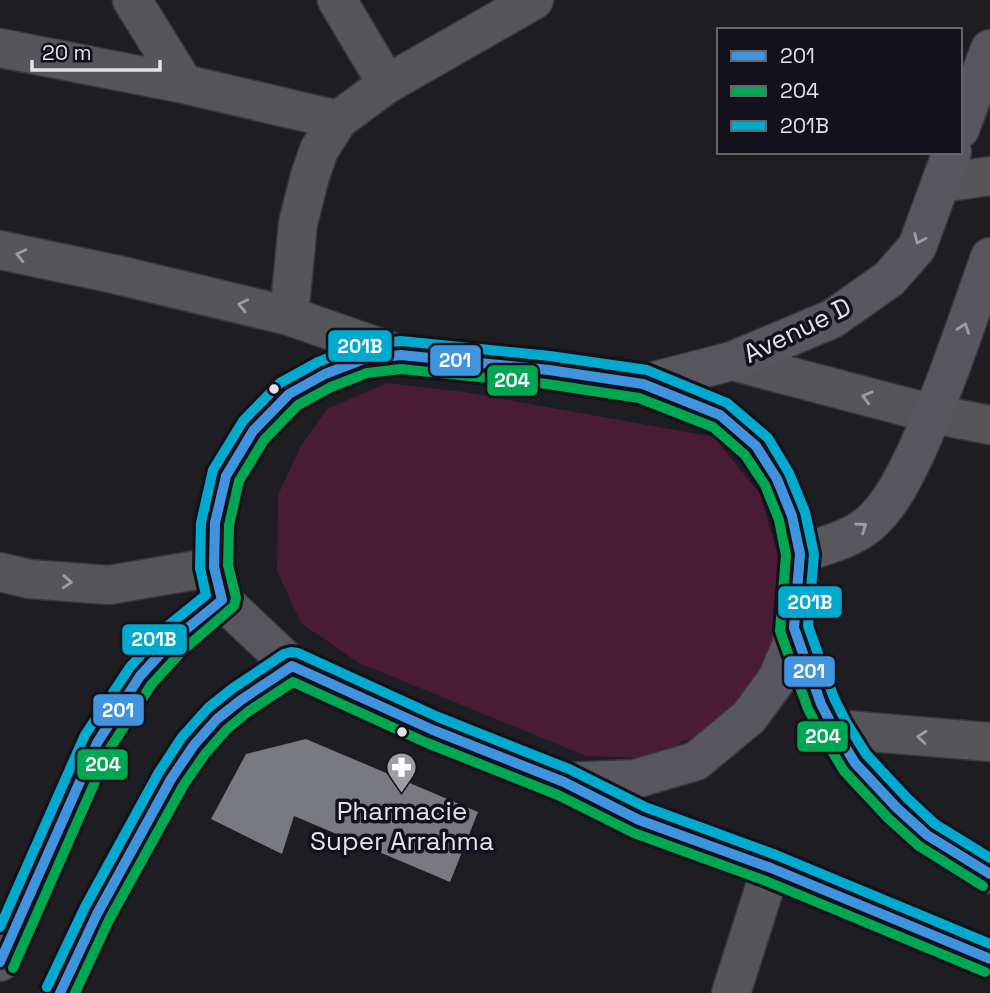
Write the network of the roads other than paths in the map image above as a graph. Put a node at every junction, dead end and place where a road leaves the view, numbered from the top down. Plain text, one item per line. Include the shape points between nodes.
1 (132, 0) edge
2 (337, 0) edge
3 (534, 0) edge
4 (0, 48) edge
5 (990, 49) edge
6 (184, 84) junction
7 (387, 84) junction
8 (973, 111) edge
9 (338, 120) junction
10 (947, 167) edge
11 (990, 176) edge
12 (0, 250) edge
13 (990, 257) edge
14 (289, 316) junction
15 (401, 355) junction
16 (732, 361) junction
17 (643, 384) junction
18 (933, 414) junction
19 (990, 425) edge
20 (800, 554) junction
21 (0, 572) edge
22 (218, 583) junction
23 (794, 628) junction
24 (292, 666) junction
25 (834, 729) junction
26 (990, 742) edge
27 (564, 782) junction
28 (771, 868) junction
29 (990, 874) edge
30 (990, 959) edge
31 (0, 962) edge
32 (60, 993) edge
33 (731, 993) edge

1 - 6 street
2 - 7 street
3 - 7 street
4 - 6 street
5 - 8 main road
6 - 9 street
7 - 9 street
9 - 14 street via 319,150 298,223
10 - 11 street
10 -> 16 main road, Avenue D via 917,247 889,279 832,319
14 -> 12 street
18 -> 13 main road
14 - 15 street
15 - 17 main road
15 - 22 main road via 364,359 325,374 289,394 253,431 226,476 215,523
16 - 17 main road, Avenue D
18 -> 16 street
17 - 20 main road via 720,415 756,446 777,479
18 - 19 street
20 -> 18 main road via 852,535 883,510 904,478
20 - 23 main road
21 -> 22 street via 29,579 109,585
22 - 24 main road
22 - 31 main road via 140,676 97,743
23 - 25 main road
23 - 27 main road via 777,679 749,717 696,761 635,779
24 - 27 main road via 433,730
24 - 32 main road via 241,700 194,745 97,914
26 -> 25 street
25 - 29 main road via 855,763 897,808 927,835
27 - 28 main road via 639,820
28 - 30 main road
28 - 33 street

